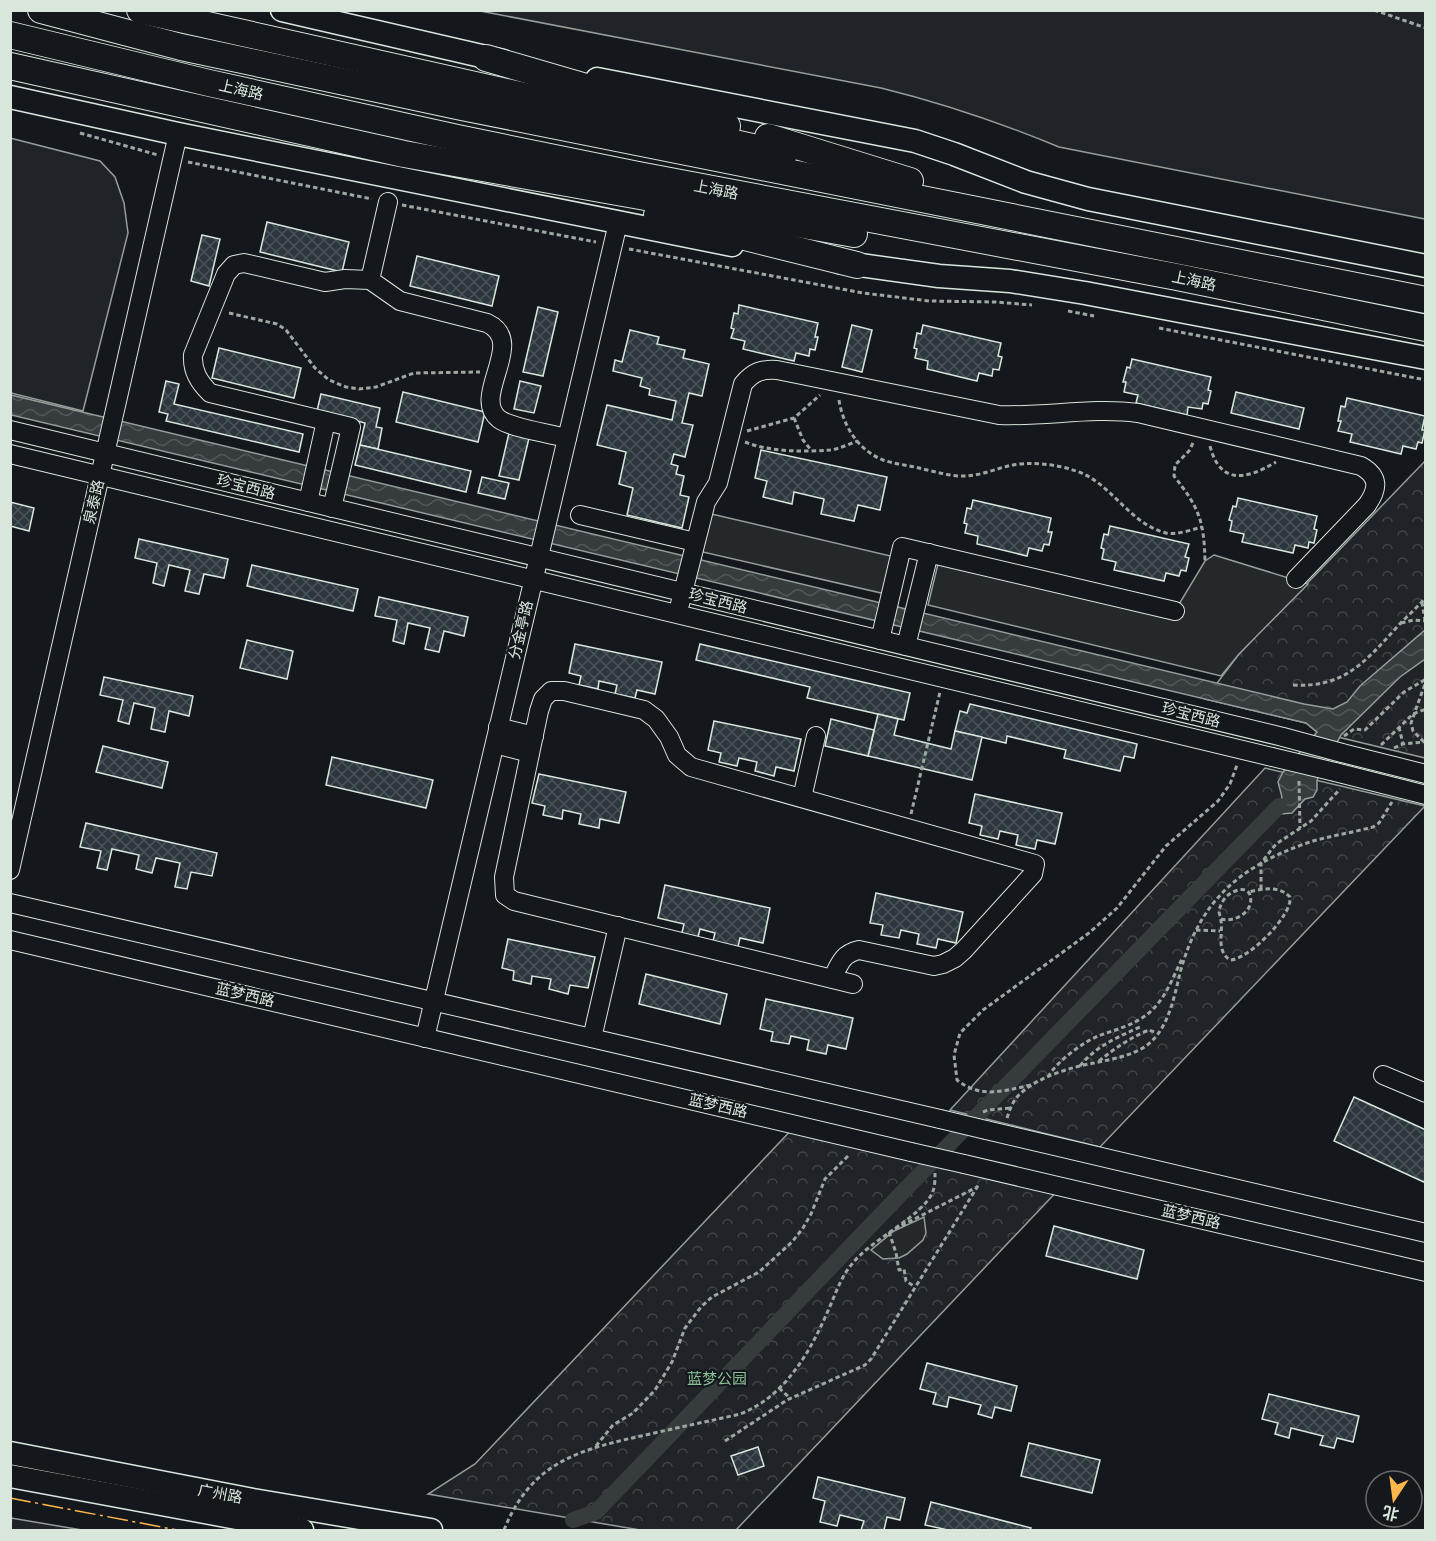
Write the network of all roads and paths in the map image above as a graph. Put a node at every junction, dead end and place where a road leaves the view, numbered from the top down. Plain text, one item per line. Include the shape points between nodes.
1 (41, 10) edge
2 (140, 10) edge
3 (282, 10) edge
4 (1374, 10) edge
5 (1425, 28) edge
6 (10, 35) edge
7 (486, 58) junction
8 (10, 66) edge
9 (10, 96) edge
10 (178, 134) junction
11 (404, 154) junction
12 (888, 176) junction
13 (388, 202) dead end
14 (618, 223) junction
15 (1056, 226) junction
16 (1062, 255) junction
17 (856, 265) junction
18 (1425, 266) edge
19 (370, 280) junction
20 (1425, 300) edge
21 (212, 309) junction
22 (1425, 328) edge
23 (1425, 358) edge
24 (497, 372) junction
25 (833, 382) junction
26 (794, 418) junction
27 (326, 421) junction
28 (1203, 429) junction
29 (10, 430) edge
30 (730, 434) junction
31 (567, 438) junction
32 (858, 441) junction
33 (811, 450) junction
34 (1295, 451) junction
35 (105, 453) junction
36 (10, 454) edge
37 (100, 475) junction
38 (308, 502) junction
39 (332, 508) junction
40 (580, 515) dead end
41 (1202, 527) junction
42 (695, 542) junction
43 (929, 553) junction
44 (538, 557) junction
45 (1205, 561) dead end
46 (534, 579) junction
47 (1296, 579) dead end
48 (683, 592) junction
49 (1425, 597) edge
50 (1422, 602) junction
51 (1175, 611) dead end
52 (678, 614) junction
53 (1401, 623) junction
54 (880, 640) junction
55 (906, 646) junction
56 (943, 678) junction
57 (1425, 680) edge
58 (1293, 685) dead end
59 (1425, 709) edge
60 (1413, 714) junction
61 (1399, 727) junction
62 (496, 736) junction
63 (816, 736) dead end
64 (1424, 742) dead end
65 (532, 744) junction
66 (1403, 744) dead end
67 (1341, 748) junction
68 (1367, 759) junction
69 (1238, 761) dead end
70 (1425, 774) edge
71 (1308, 777) dead end
72 (1353, 777) junction
73 (1399, 789) junction
74 (1425, 795) edge
75 (802, 798) junction
76 (908, 828) junction
77 (1300, 828) junction
78 (1261, 863) junction
79 (10, 870) edge
80 (1261, 889) junction
81 (1248, 892) junction
82 (10, 903) edge
83 (1221, 919) junction
84 (618, 926) junction
85 (1196, 930) junction
86 (1220, 931) junction
87 (10, 940) edge
88 (1186, 952) junction
89 (832, 979) junction
90 (853, 984) dead end
91 (434, 1002) junction
92 (1138, 1020) junction
93 (1140, 1027) junction
94 (1142, 1032) junction
95 (1157, 1033) junction
96 (425, 1038) junction
97 (592, 1038) junction
98 (1098, 1062) junction
99 (1080, 1066) junction
100 (1383, 1075) dead end
101 (1047, 1078) junction
102 (1034, 1084) junction
103 (1425, 1094) edge
104 (1011, 1108) junction
105 (988, 1128) junction
106 (869, 1142) junction
107 (988, 1170) junction
108 (934, 1171) dead end
109 (978, 1186) junction
110 (1425, 1233) edge
111 (1425, 1272) edge
112 (916, 1287) junction
113 (779, 1388) junction
114 (791, 1399) junction
115 (725, 1441) dead end
116 (596, 1446) junction
117 (10, 1453) edge
118 (10, 1476) edge
119 (302, 1530) edge
120 (431, 1530) edge
121 (504, 1530) edge

1 - 15 highway, 上海路 via 181,47 450,105
2 - 12 highway
3 - 7 main road
4 - 5 path
6 - 16 highway, 上海路 via 457,138
7 - 12 highway via 748,131
7 - 18 main road via 915,141 1026,182 1088,199
8 - 11 highway
9 - 10 main road, 上海路
10 - 14 main road, 上海路
10 - 35 street, 泉泰路
11 - 16 highway via 869,237
11 - 17 highway
12 - 15 highway via 1012,205
13 - 19 street
14 - 17 main road, 上海路
14 - 31 street, 分金亭路
15 - 20 highway, 上海路
16 - 22 highway, 上海路
17 - 23 main road, 上海路 via 1075,291
19 - 21 street via 325,282 244,264 234,266 226,274
19 - 24 street via 400,301 496,327 502,346
21 - 24 path via 277,324 315,368 346,387 376,387 414,373
21 - 27 street via 192,368 210,393
24 - 31 street via 491,407 498,418
25 - 26 path
25 - 28 street via 999,416 1118,411
25 - 30 street via 777,370 763,369 751,375 743,384
25 - 32 path via 841,414
26 - 30 path
26 - 33 path
27 - 38 street
27 - 39 street via 351,427
28 - 34 street
28 - 34 path via 1214,460 1232,477 1268,467
28 - 41 path via 1190,451 1175,465 1174,476 1194,502
29 - 35 street, 珍宝西路
30 - 33 path via 754,445
30 - 42 street via 718,483 706,502
31 - 44 street, 分金亭路
32 - 33 path via 832,450
32 - 41 path via 884,460 959,476 983,474 1010,465 1045,464 1075,470 1092,477 1153,527 1167,533
34 - 47 street via 1361,466 1371,472 1375,482 1374,495 1367,505
35 - 37 street, 泉泰路
35 - 38 street, 珍宝西路
36 - 37 street, 珍宝西路
37 - 46 street, 珍宝西路
37 - 79 street, 泉泰路
38 - 39 street, 珍宝西路
39 - 44 street, 珍宝西路
40 - 42 street
41 - 45 path
42 - 48 street
43 - 51 street
43 - 54 street via 902,547
43 - 55 street
44 - 46 street, 分金亭路
44 - 48 street, 珍宝西路
46 - 52 street, 珍宝西路
46 - 62 street, 分金亭路
48 - 52 street
48 - 54 street, 珍宝西路
49 - 50 path
50 - 53 path
50 - 53 path via 1425,621
52 - 56 street, 珍宝西路
53 - 58 path via 1356,669 1325,683
54 - 55 street, 珍宝西路
55 - 67 street, 珍宝西路, bridge
56 - 72 street, 珍宝西路, bridge
56 - 76 path
57 - 60 path
57 - 67 path via 1404,692 1365,730 1354,729 1344,736
59 - 60 path
60 - 61 path
60 - 64 path via 1413,731
61 - 66 path
61 - 68 path
62 - 65 street
62 - 91 street, 分金亭路
63 - 75 street
65 - 75 street via 543,699 550,691 564,691 644,710 656,719 677,755 691,767
65 - 84 street via 504,877 505,895 514,901
67 - 68 street, 珍宝西路
68 - 70 street, 珍宝西路
69 - 102 path via 1230,784 1218,801 1166,846 1117,908 983,1010 960,1033 954,1055 957,1080 974,1091 990,1092
71 - 77 path via 1299,782
72 - 73 street, 珍宝西路
72 - 77 path
73 - 74 street, 珍宝西路
73 - 78 path via 1373,827 1308,843
75 - 76 street
76 - 89 street via 1035,864 1033,874 955,958 934,966 859,950 848,953
77 - 78 path via 1276,844
78 - 80 path
78 - 85 path via 1225,889
80 - 81 path
80 - 86 path via 1281,890 1291,901 1288,911 1262,940 1243,957 1230,960 1223,953
81 - 83 path via 1236,890 1227,896 1219,911
81 - 83 path via 1250,904 1241,916
82 - 91 street
83 - 86 path
84 - 89 street
84 - 97 street
85 - 86 path
85 - 88 path
87 - 96 street, 蓝梦西路
88 - 92 path via 1155,1008
88 - 95 path via 1172,1006
89 - 90 street
91 - 96 street, 分金亭路
91 - 97 street
92 - 93 path
92 - 101 path via 1095,1038 1062,1060
93 - 94 path
93 - 99 path via 1100,1047
94 - 95 path
94 - 98 path
95 - 98 path via 1146,1046 1134,1052
96 - 106 street, 蓝梦西路
97 - 105 street, bridge
98 - 99 path
99 - 101 path
100 - 103 street
101 - 102 path
102 - 104 path via 1020,1093
104 - 105 path
104 - 105 path via 988,1110
105 - 110 street
106 - 107 street, 蓝梦西路, bridge
106 - 116 path via 833,1169 803,1228 775,1259 701,1306 685,1328 672,1362 655,1390 633,1413 613,1425
107 - 109 path
107 - 111 street, 蓝梦西路
108 - 113 path via 934,1190 922,1207 863,1251 848,1269 809,1351
109 - 112 path
109 - 112 path via 888,1233 898,1270 904,1269 906,1281
112 - 114 path via 865,1365
113 - 114 path
113 - 116 path via 756,1408 735,1415
114 - 115 path
116 - 121 path via 568,1457 532,1483
117 - 120 main road, 广州路
118 - 119 main road, 广州路

